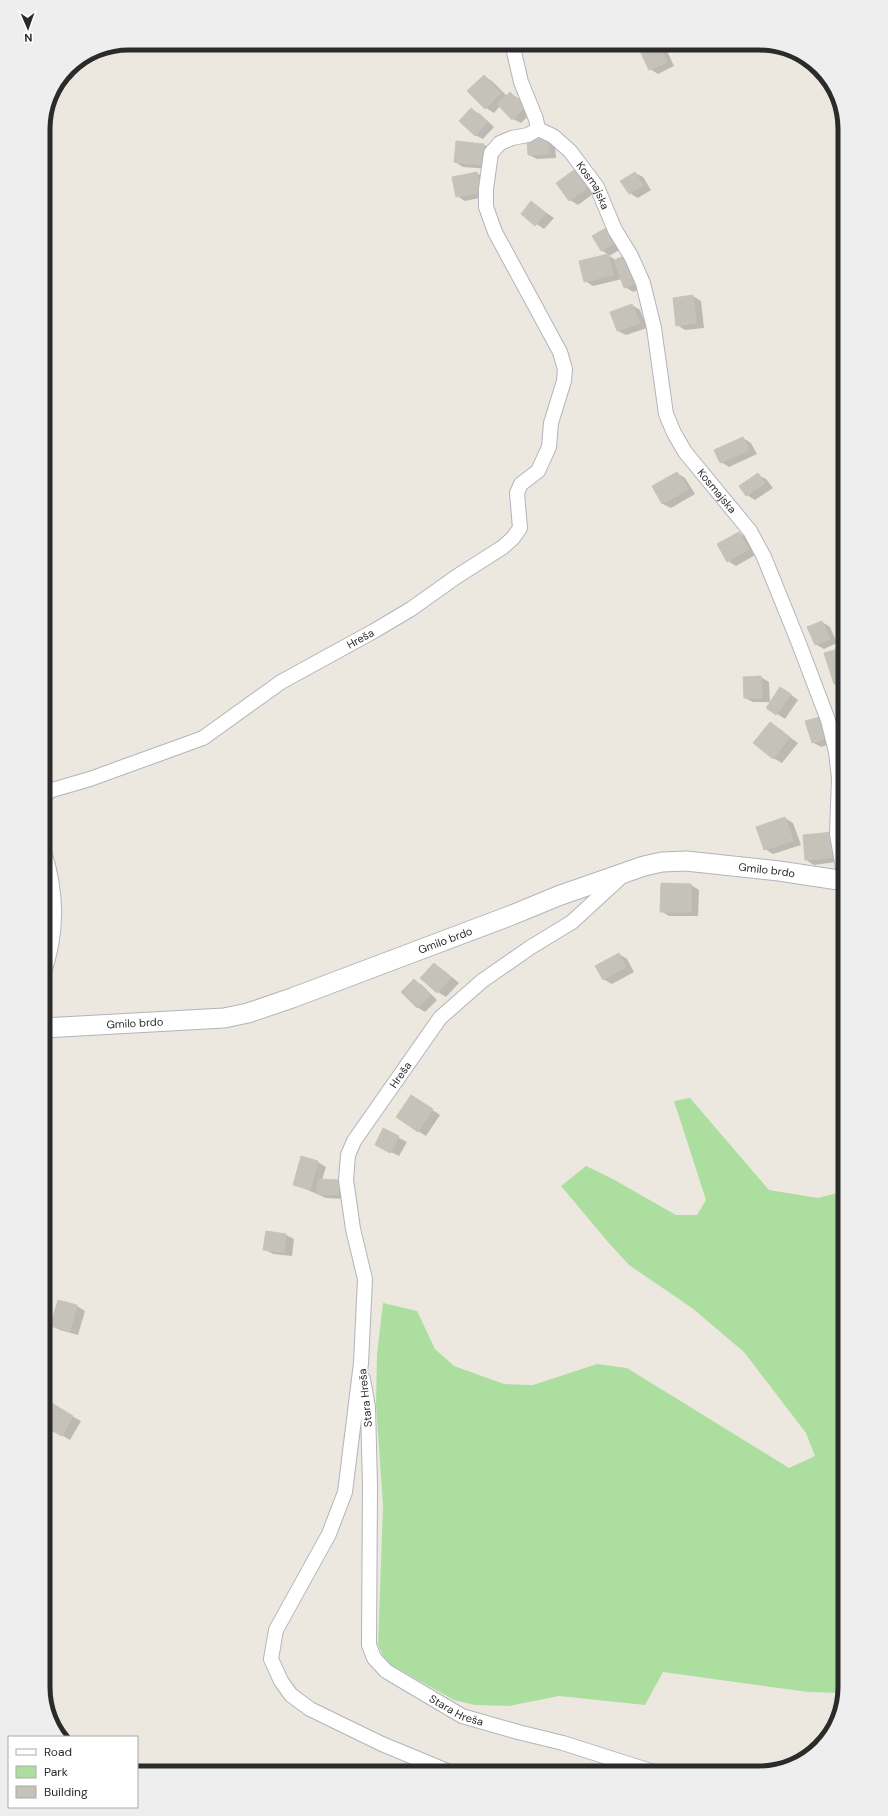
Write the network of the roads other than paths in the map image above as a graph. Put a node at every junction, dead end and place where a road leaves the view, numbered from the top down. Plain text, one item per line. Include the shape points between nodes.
1 (514, 50) edge
2 (538, 129) junction
3 (838, 772) edge
4 (50, 791) edge
5 (838, 806) edge
6 (838, 840) edge
7 (626, 872) junction
8 (50, 876) edge
9 (838, 879) edge
10 (50, 956) edge
11 (50, 1028) edge
12 (361, 1363) junction
13 (435, 1766) edge
14 (636, 1766) edge

1 - 2 street via 521,82
2 - 3 street, Kosmajska via 552,136 570,151 597,187 615,230 631,256 642,282 654,328 666,414 685,452 750,531 767,564 828,720
2 - 4 street, Hreša via 528,135 500,143 491,153 486,189 486,206 494,232 560,352 565,369 543,461 538,472 521,484 517,493 520,528 513,538 392,620 281,682 202,738
5 - 6 street, Kosmajska
7 - 9 main road, Gmilo brdo via 662,862 686,861
7 - 11 main road, Gmilo brdo via 248,1013 224,1018
7 - 12 street, Hreša via 572,922 482,981 440,1018 354,1141 348,1155 346,1180 353,1229 365,1279
8 - 10 street via 55,905 55,928
12 - 13 street, Stara Hreša via 345,1492 329,1534 276,1630 271,1659 280,1681 291,1695 310,1709
12 - 14 street, Stara Hreša via 368,1407 371,1543 369,1644 374,1658 386,1671 462,1716

